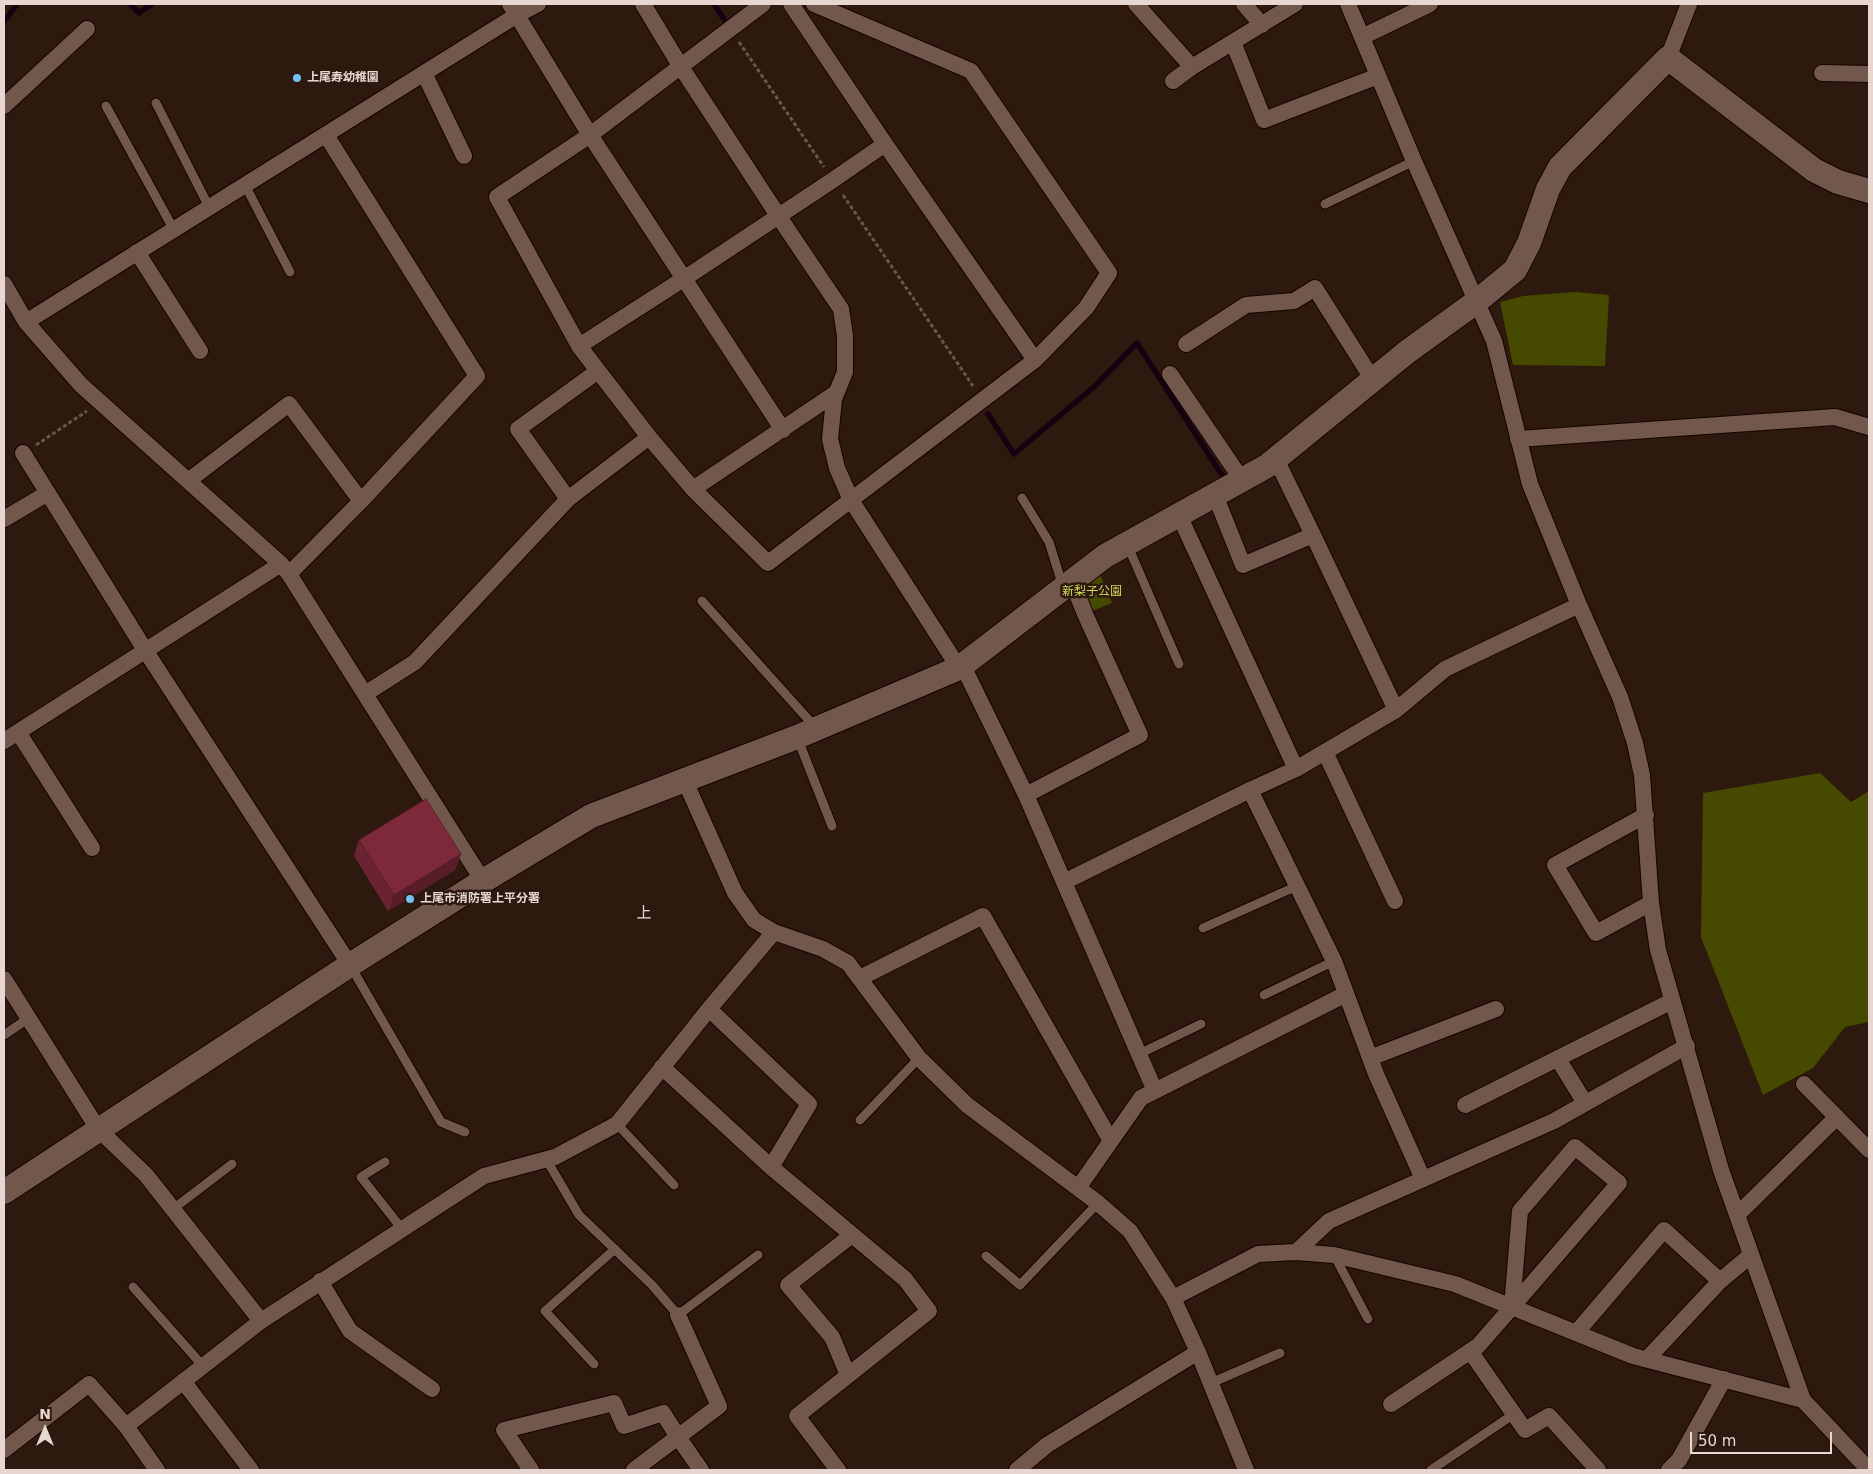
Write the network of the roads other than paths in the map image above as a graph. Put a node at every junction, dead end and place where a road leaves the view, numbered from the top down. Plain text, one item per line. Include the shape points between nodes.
1 (538, 4) edge
2 (643, 4) edge
3 (763, 4) edge
4 (791, 4) edge
5 (814, 4) edge
6 (1136, 4) edge
7 (1244, 4) edge
8 (1295, 4) edge
9 (1348, 4) edge
10 (1430, 4) edge
11 (1689, 4) edge
12 (514, 9) edge
13 (1262, 24) junction
14 (87, 29) dead end
15 (1362, 37) junction
16 (1233, 42) junction
17 (1668, 58) junction
18 (681, 67) junction
19 (1192, 67) junction
20 (424, 73) junction
21 (1822, 73) dead end
22 (1869, 74) edge
23 (1378, 76) junction
24 (1173, 81) dead end
25 (156, 103) dead end
26 (4, 106) edge
27 (106, 106) dead end
28 (326, 135) junction
29 (590, 135) junction
30 (885, 144) junction
31 (464, 156) dead end
32 (1414, 161) junction
33 (246, 185) junction
34 (1869, 191) edge
35 (1325, 204) dead end
36 (210, 207) junction
37 (778, 217) junction
38 (174, 230) junction
39 (137, 252) junction
40 (290, 272) dead end
41 (685, 278) junction
42 (4, 284) edge
43 (1476, 302) junction
44 (26, 322) junction
45 (1186, 344) dead end
46 (579, 346) junction
47 (200, 351) dead end
48 (1035, 360) junction
49 (598, 371) junction
50 (1170, 374) dead end
51 (1372, 380) junction
52 (836, 393) junction
53 (1869, 428) edge
54 (783, 430) junction
55 (649, 437) junction
56 (1518, 439) junction
57 (24, 453) road end
58 (1276, 459) junction
59 (1242, 480) junction
60 (188, 481) junction
61 (693, 489) junction
62 (48, 493) junction
63 (1215, 495) junction
64 (1022, 498) dead end
65 (568, 499) junction
66 (851, 500) junction
67 (361, 501) junction
68 (1179, 515) junction
69 (4, 519) edge
70 (1313, 535) junction
71 (1127, 544) junction
72 (285, 569) junction
73 (1068, 584) junction
74 (702, 601) dead end
75 (1579, 605) junction
76 (145, 650) junction
77 (1179, 664) dead end
78 (961, 666) junction
79 (365, 694) junction
80 (1396, 710) junction
81 (18, 732) junction
82 (806, 733) junction
83 (4, 741) edge
84 (1325, 752) junction
85 (1296, 770) junction
86 (685, 781) junction
87 (1250, 790) junction
88 (1026, 795) junction
89 (1646, 815) junction
90 (832, 826) dead end
91 (92, 848) dead end
92 (483, 881) junction
93 (1064, 882) junction
94 (1297, 886) junction
95 (1395, 901) dead end
96 (1651, 903) junction
97 (1203, 928) dead end
98 (774, 932) junction
99 (1334, 961) junction
100 (350, 965) junction
101 (860, 978) junction
102 (4, 979) edge
103 (1346, 994) junction
104 (1264, 995) dead end
105 (1672, 1001) junction
106 (709, 1009) junction
107 (1496, 1009) dead end
108 (29, 1018) junction
109 (1202, 1024) dead end
110 (4, 1035) edge
111 (1687, 1046) junction
112 (1139, 1054) junction
113 (920, 1058) junction
114 (1370, 1058) junction
115 (1558, 1058) junction
116 (662, 1067) junction
117 (1804, 1084) dead end
118 (1155, 1090) junction
119 (1585, 1104) junction
120 (1465, 1105) dead end
121 (1837, 1117) junction
122 (860, 1120) dead end
123 (617, 1124) junction
124 (98, 1129) junction
125 (465, 1132) dead end
126 (1111, 1141) junction
127 (1869, 1150) edge
128 (546, 1159) junction
129 (385, 1162) dead end
130 (232, 1164) dead end
131 (771, 1168) junction
132 (1423, 1180) junction
133 (674, 1186) dead end
134 (1078, 1188) junction
135 (4, 1192) edge
136 (1098, 1203) junction
137 (173, 1209) junction
138 (1737, 1215) junction
139 (402, 1228) junction
140 (852, 1235) junction
141 (615, 1249) junction
142 (1296, 1252) junction
143 (758, 1254) dead end
144 (1752, 1254) junction
145 (1334, 1255) junction
146 (986, 1256) dead end
147 (320, 1281) junction
148 (1720, 1281) junction
149 (133, 1287) dead end
150 (1173, 1298) junction
151 (1512, 1307) junction
152 (678, 1315) junction
153 (1368, 1319) dead end
154 (261, 1321) junction
155 (1576, 1333) junction
156 (1470, 1351) junction
157 (1198, 1352) junction
158 (1280, 1353) dead end
159 (1646, 1359) junction
160 (594, 1364) dead end
161 (203, 1366) junction
162 (848, 1375) junction
163 (1724, 1379) junction
164 (183, 1381) junction
165 (1211, 1383) junction
166 (432, 1389) dead end
167 (1804, 1400) junction
168 (1391, 1404) dead end
169 (1514, 1414) junction
170 (126, 1426) junction
171 (678, 1437) junction
172 (4, 1450) edge
173 (157, 1470) edge
174 (250, 1470) edge
175 (531, 1470) edge
176 (634, 1470) edge
177 (701, 1470) edge
178 (838, 1470) edge
179 (1017, 1470) edge
180 (1246, 1470) edge
181 (1431, 1470) edge
182 (1598, 1470) edge
183 (1668, 1470) edge
184 (1869, 1470) edge

1 - 12 street
2 - 18 street
3 - 18 street
4 - 30 street
5 - 48 street via 971,71 1109,273 1086,308
6 - 19 street
7 - 13 street
8 - 13 street
9 - 15 street
10 - 15 street
11 - 17 street
12 - 20 street
12 - 29 street
13 - 16 street
14 - 26 street
15 - 23 street
16 - 19 street
16 - 23 street via 1264,120
17 - 34 street via 1814,170 1838,182
17 - 43 street via 1560,167 1548,188 1530,243 1515,270
18 - 29 street
18 - 37 street
19 - 24 street
20 - 28 street
20 - 31 street
21 - 22 street
23 - 32 street
25 - 36 lane
27 - 38 lane
28 - 33 street
28 - 67 street via 477,376
29 - 41 street
29 - 46 street via 496,197
30 - 37 street
30 - 48 street
32 - 35 lane
32 - 43 street
33 - 36 street
33 - 40 lane
36 - 38 street
37 - 41 street
37 - 52 street via 841,309 845,372
38 - 39 street
39 - 44 street
39 - 47 street
41 - 46 street
41 - 54 street
42 - 44 street
43 - 51 street
43 - 56 street via 1494,340
44 - 60 street via 81,386
45 - 51 street via 1246,305 1294,301 1315,288
46 - 49 street
48 - 66 street
49 - 55 street
49 - 65 street via 518,429
50 - 59 street
51 - 58 street
52 - 54 street
52 - 66 street via 830,439 837,468
53 - 56 street via 1835,417
54 - 61 street
55 - 61 street
55 - 65 street
56 - 75 street via 1530,484
57 - 62 street
58 - 59 street
58 - 70 street
59 - 63 street
60 - 67 street via 289,404
60 - 72 street
61 - 66 street via 768,563
62 - 69 street
62 - 76 street
63 - 68 street
63 - 70 street via 1243,565
64 - 73 lane via 1049,542
65 - 79 street via 415,662
66 - 78 street
67 - 72 street
68 - 71 street
68 - 85 street
70 - 80 street
71 - 73 street
71 - 77 lane
72 - 76 street
72 - 79 street
73 - 78 street
73 - 88 street via 1140,735
74 - 82 lane
75 - 80 street via 1445,669
75 - 89 street via 1620,697 1635,743
76 - 81 street
76 - 100 street
78 - 82 street
78 - 88 street
79 - 92 street
80 - 84 street
81 - 83 street
81 - 91 street
82 - 86 street
82 - 90 lane
84 - 85 street
84 - 95 street
85 - 87 street
86 - 92 street via 591,816
86 - 98 street via 735,893 754,920
87 - 93 street
87 - 94 street
88 - 93 street
89 - 96 street
89 - 96 street via 1556,865 1596,934
92 - 100 street
93 - 112 street
94 - 97 lane
94 - 99 street
96 - 105 street via 1658,950
98 - 101 street via 848,963
98 - 106 street
99 - 103 street
99 - 104 lane
100 - 124 street
100 - 125 lane via 441,1122
101 - 113 street
101 - 126 street via 983,916
102 - 108 street
103 - 114 street
103 - 118 street
105 - 111 street
105 - 115 street
106 - 116 street
106 - 131 street via 809,1104
107 - 114 street
108 - 110 lane
108 - 124 street
109 - 112 lane
111 - 119 street
111 - 138 street via 1721,1170
112 - 118 street
113 - 122 lane
113 - 134 street via 967,1105
114 - 132 street
115 - 119 street
115 - 120 street
116 - 123 street
116 - 131 street
117 - 121 street
118 - 126 street via 1141,1098
119 - 132 street
121 - 127 street
121 - 138 street
123 - 128 street
123 - 133 lane
124 - 135 street
124 - 137 street via 146,1175
126 - 134 street
128 - 139 street via 484,1176
128 - 141 lane via 579,1215
129 - 139 lane via 361,1177
130 - 137 lane
131 - 140 street
132 - 142 street via 1329,1221
134 - 136 street
136 - 146 lane via 1020,1285
136 - 150 street via 1130,1231
137 - 154 street
138 - 144 street
139 - 147 street
140 - 162 street via 788,1285 832,1338
140 - 162 street via 905,1279 929,1311
141 - 152 lane
141 - 160 lane via 545,1311
142 - 145 street
142 - 150 street via 1258,1254
143 - 152 lane
144 - 148 street
144 - 167 street
145 - 151 street via 1455,1284
145 - 153 lane
147 - 154 street
147 - 166 street via 350,1331
148 - 155 street via 1664,1230
148 - 159 street
149 - 161 lane
150 - 157 street
151 - 151 street via 1520,1210 1575,1147 1619,1183
151 - 155 street
151 - 156 street
152 - 171 street via 719,1406
154 - 161 street
155 - 159 street
156 - 168 street
156 - 169 street
157 - 165 street
157 - 179 street via 1047,1445
158 - 165 lane
159 - 163 street
161 - 164 street
162 - 178 street via 796,1416
163 - 167 street
163 - 183 street via 1679,1460
164 - 170 street
164 - 174 street
165 - 180 street
167 - 184 street
169 - 181 lane
169 - 182 street via 1525,1430 1549,1416
170 - 172 street via 89,1384
170 - 173 street
171 - 175 street via 663,1413 624,1426 614,1403 504,1430
171 - 176 street
171 - 177 street

